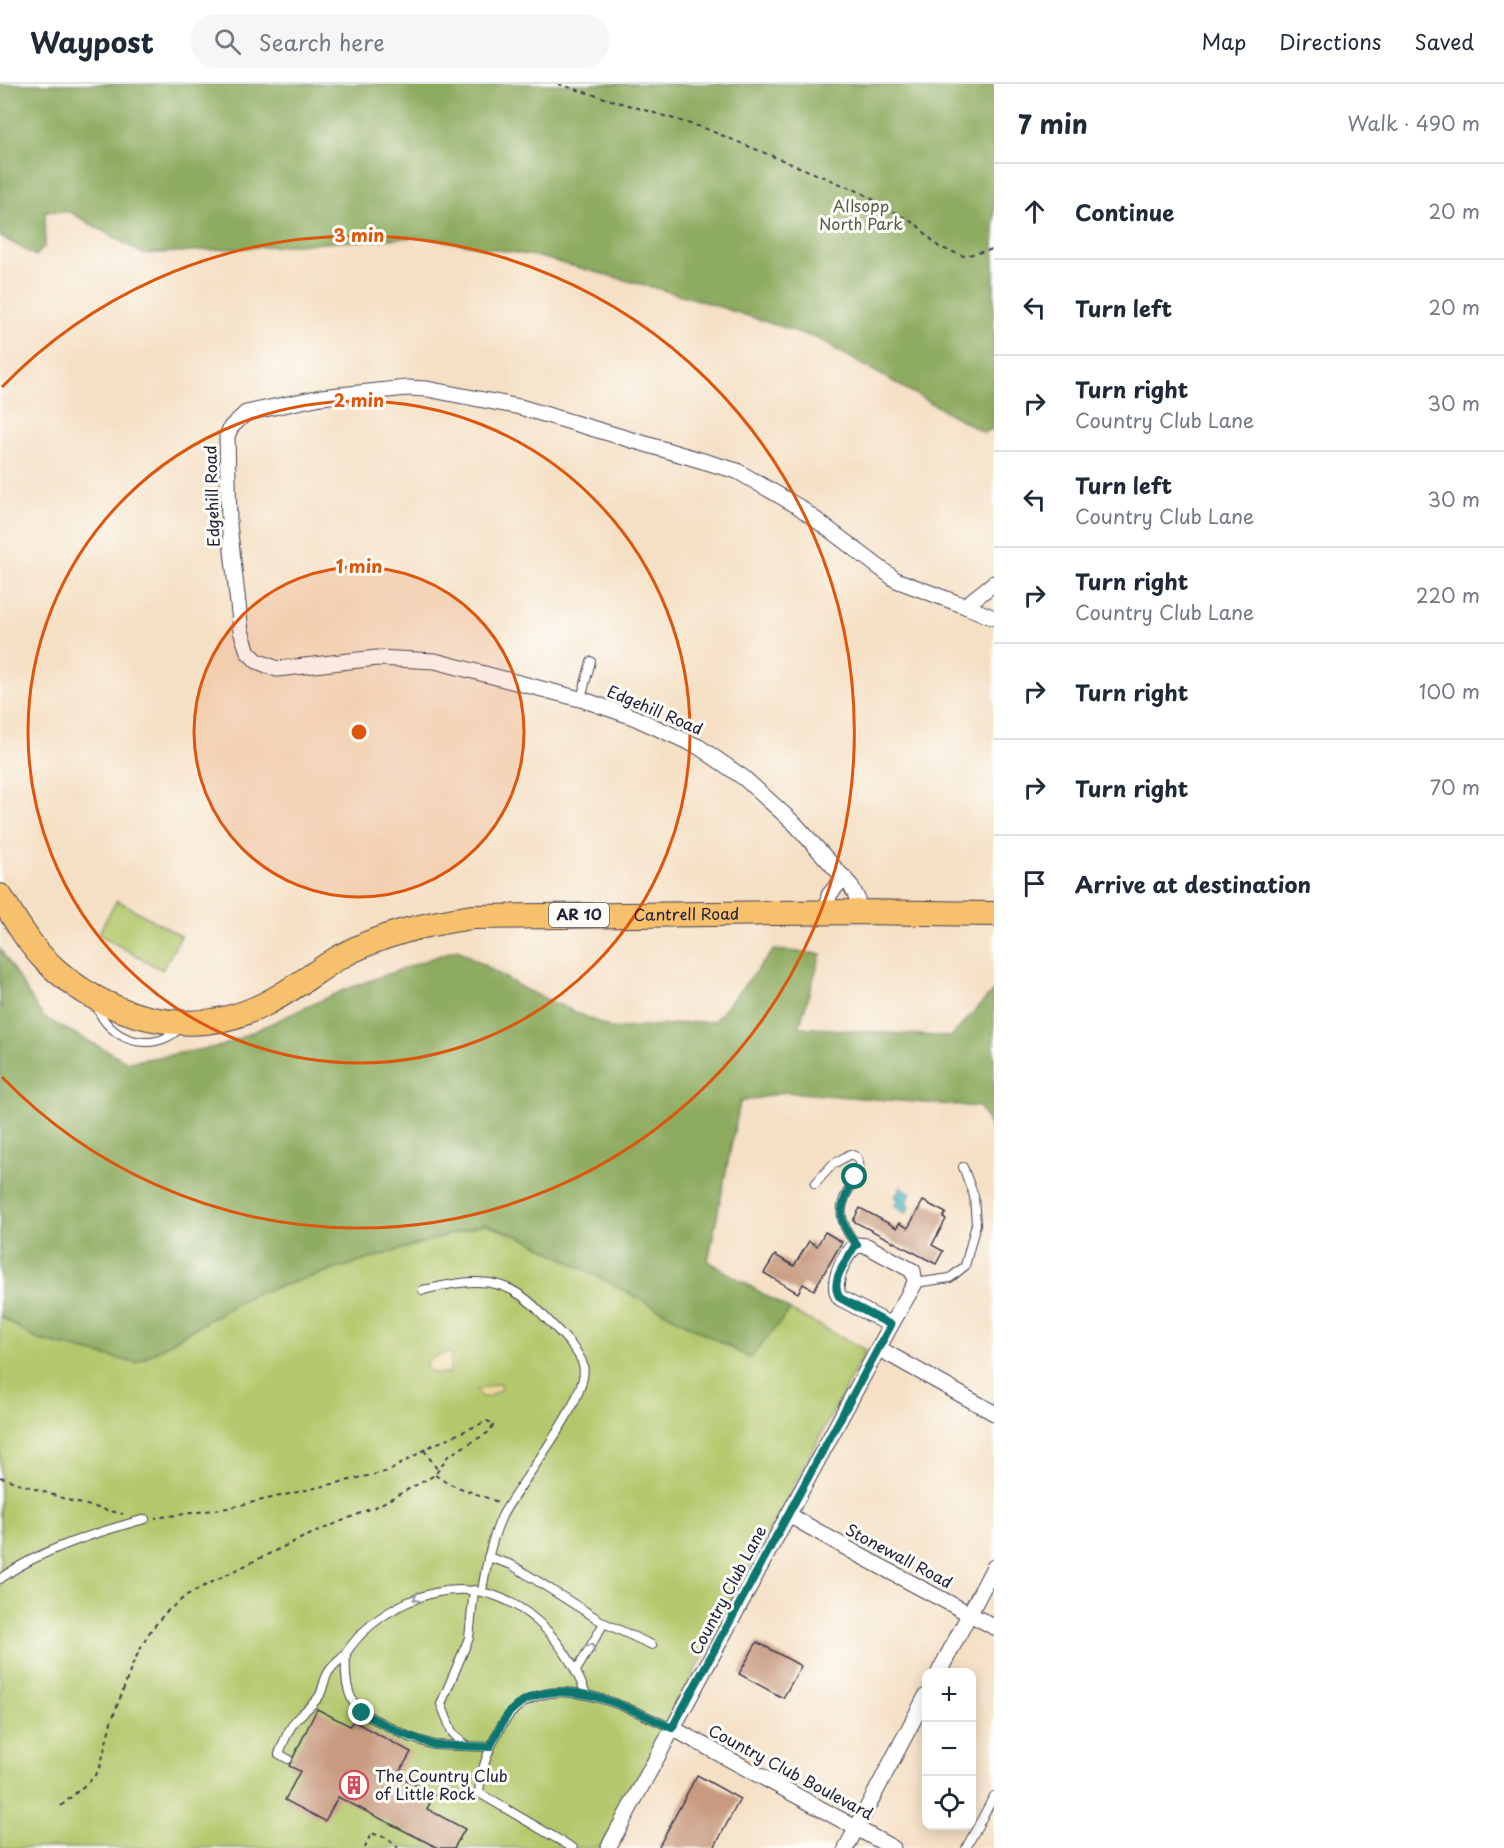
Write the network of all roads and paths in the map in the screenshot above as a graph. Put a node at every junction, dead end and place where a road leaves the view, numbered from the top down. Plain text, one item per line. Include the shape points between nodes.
1 (558, 84) edge
2 (994, 249) edge
3 (994, 583) edge
4 (965, 606) junction
5 (994, 618) edge
6 (591, 661) dead end
7 (581, 699) junction
8 (844, 877) junction
9 (0, 896) edge
10 (858, 912) junction
11 (827, 914) junction
12 (994, 914) edge
13 (963, 1167) dead end
14 (815, 1184) dead end
15 (857, 1245) junction
16 (915, 1283) junction
17 (423, 1290) dead end
18 (891, 1325) junction
19 (878, 1348) junction
20 (994, 1413) edge
21 (424, 1450) junction
22 (437, 1469) junction
23 (435, 1475) junction
24 (0, 1477) edge
25 (507, 1506) junction
26 (789, 1515) junction
27 (145, 1519) junction
28 (488, 1557) junction
29 (994, 1567) edge
30 (0, 1580) edge
31 (478, 1591) junction
32 (969, 1614) junction
33 (604, 1623) junction
34 (994, 1627) edge
35 (652, 1645) dead end
36 (346, 1653) junction
37 (941, 1668) edge
38 (576, 1671) junction
39 (586, 1694) junction
40 (922, 1705) edge
41 (672, 1728) junction
42 (465, 1746) junction
43 (490, 1747) junction
44 (288, 1759) dead end
45 (994, 1796) edge
46 (61, 1806) dead end
47 (856, 1828) junction
48 (365, 1848) edge
49 (398, 1848) edge
50 (573, 1848) edge
51 (608, 1848) edge
52 (846, 1848) edge
53 (893, 1848) edge
54 (966, 1848) edge

1 - 2 path via 704,128 860,192 917,225 939,247 964,256
3 - 4 street
4 - 5 street, Edgehill Road
4 - 7 street, Edgehill Road via 896,580 799,507 737,471 520,407 456,393 407,388 275,405 246,413 231,427 226,445 229,524 242,631 248,652 257,662 277,669 377,658 435,661
6 - 7 lane
7 - 8 street, Edgehill Road via 633,717 722,761 796,825
8 - 10 street, Edgehill Road via 855,892
8 - 11 street via 829,896
9 - 11 main road, Cantrell Road / AR 10 via 42,958 72,985 134,1015 186,1022 232,1016 264,1005 372,941 435,922 521,916
10 - 11 main road, Cantrell Road / AR 10
10 - 12 main road, Cantrell Road / AR 10
13 - 16 lane via 974,1196 976,1224 965,1266 950,1278
14 - 15 lane via 843,1157 857,1156 859,1169 840,1218
15 - 16 street via 867,1246 913,1271
15 - 18 street via 836,1282 836,1292 840,1298
16 - 18 street, Country Club Lane
17 - 25 lane via 486,1280 514,1290 576,1350 584,1366 578,1391 557,1431
18 - 19 street, Country Club Lane
19 - 20 street
19 - 26 street, Country Club Lane
21 - 22 path
21 - 22 path via 476,1425 493,1423 493,1429 448,1456
21 - 27 path via 395,1468 371,1476 228,1508
22 - 23 path
23 - 25 path
23 - 46 path via 220,1578 165,1613 134,1661 94,1777
24 - 27 path via 74,1502
25 - 28 lane
26 - 32 street, Stonewall Road
26 - 41 street, Country Club Lane
27 - 30 lane via 19,1565
28 - 31 lane
28 - 33 lane via 544,1583
29 - 32 street
31 -> 36 lane via 448,1589 396,1608 362,1633
31 - 38 lane via 498,1596 539,1623 555,1638
31 - 42 lane via 469,1638 441,1704 452,1732
32 - 34 street, Stonewall Road
32 - 37 street
33 - 35 lane
38 -> 33 lane
36 - 42 lane via 347,1687 362,1713 434,1745
36 - 44 lane via 328,1672 319,1696 294,1722 279,1754
38 - 39 lane
39 - 41 lane
39 - 43 lane via 543,1695 520,1703 503,1721
40 - 47 street
41 - 47 street, Country Club Boulevard
41 - 51 street, Country Club Lane
42 - 43 lane
43 - 50 lane via 479,1793
45 - 54 lane
47 - 52 street
47 - 53 street, Country Club Boulevard
48 - 49 path via 371,1833 387,1838

